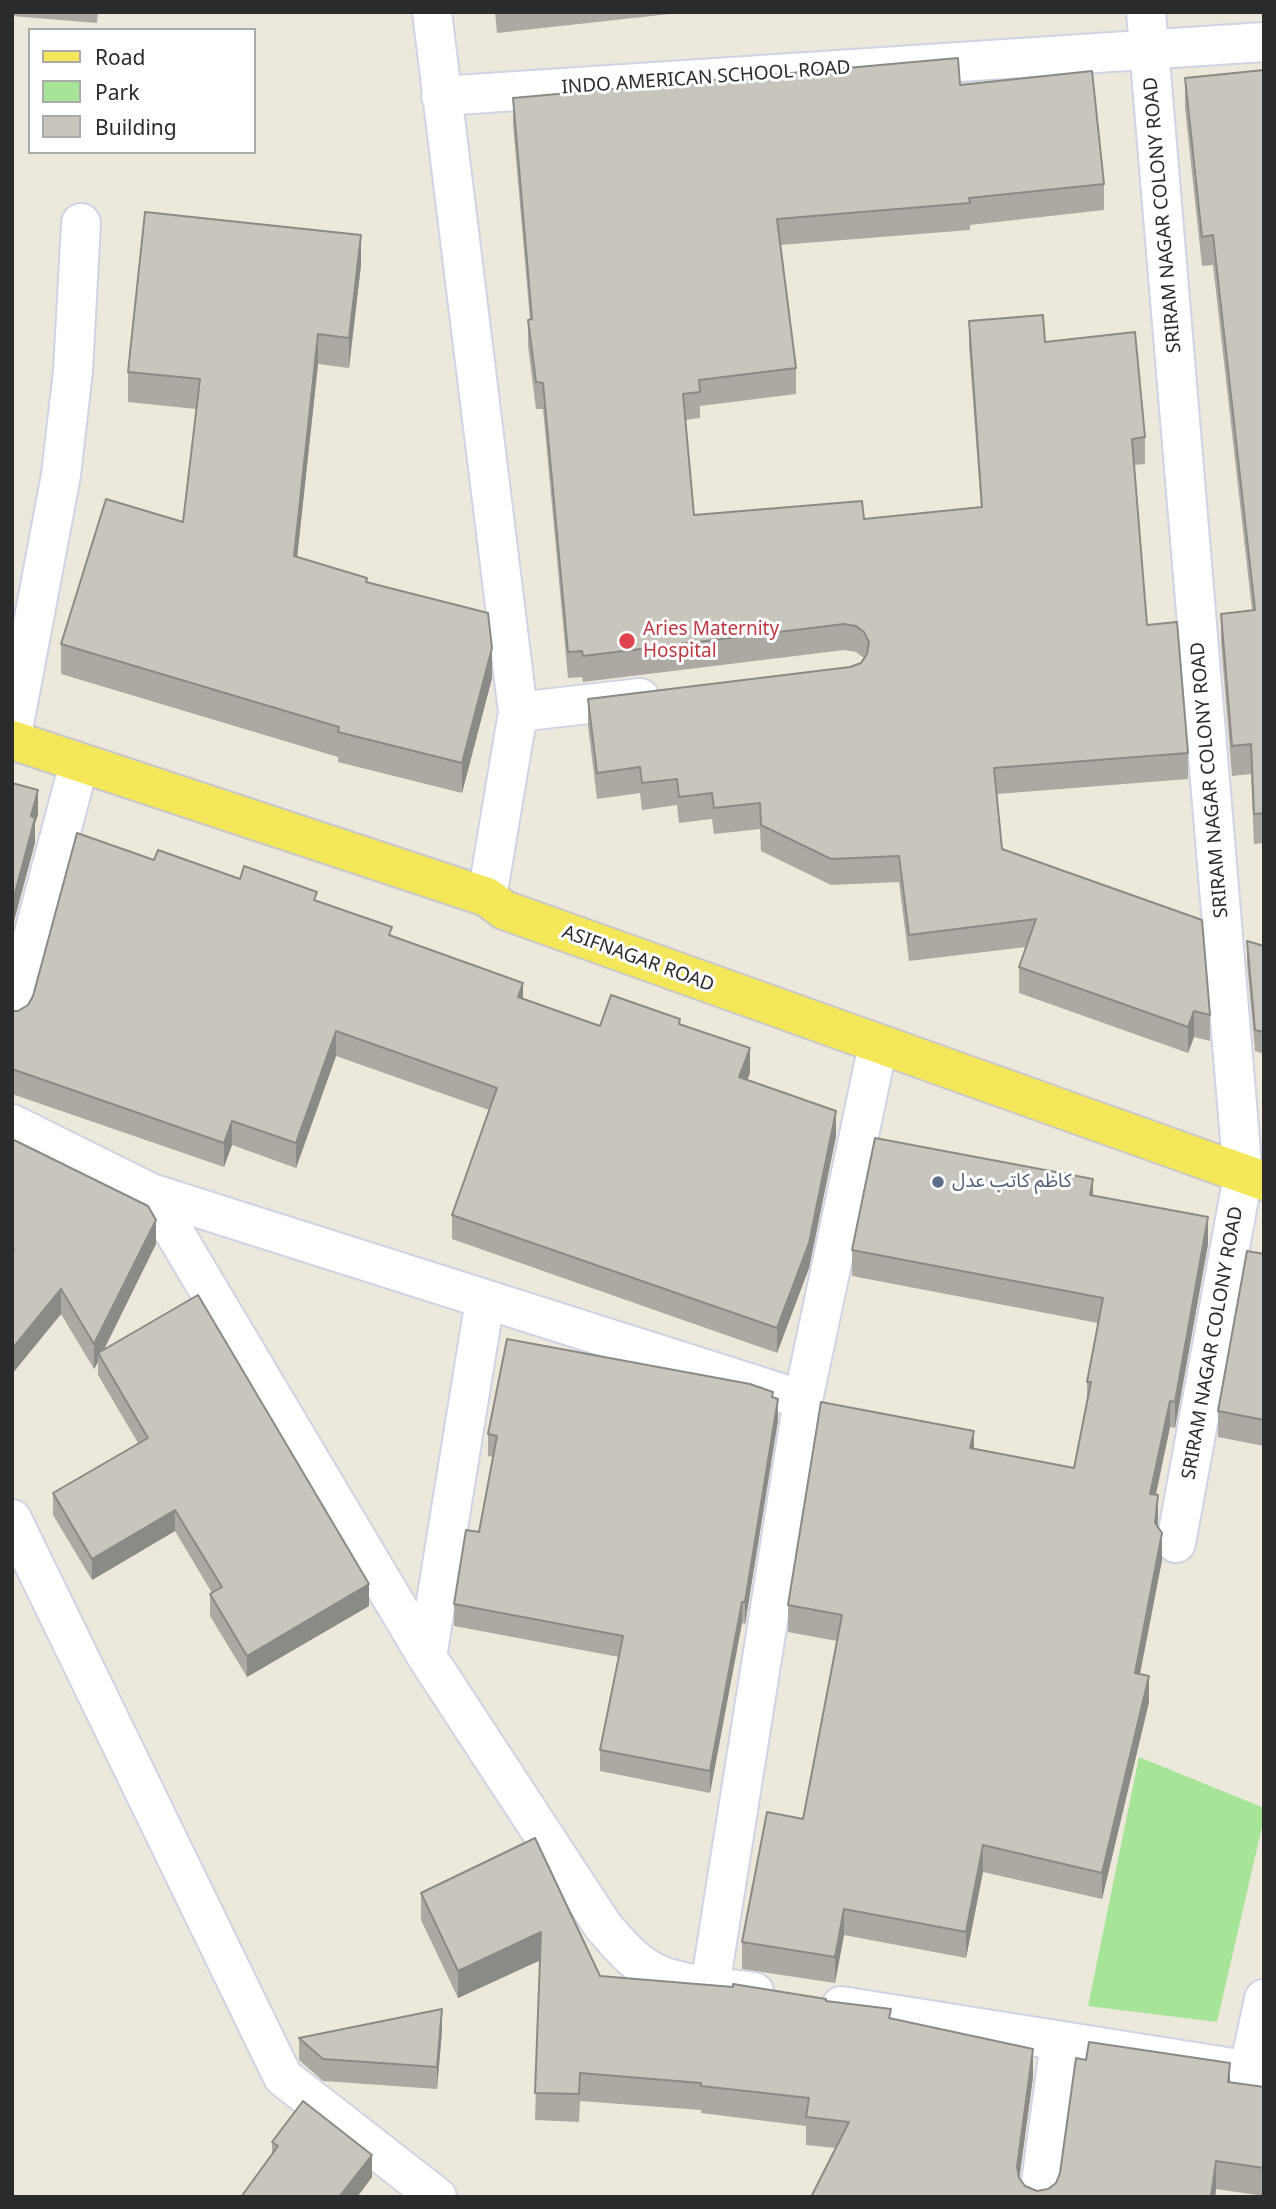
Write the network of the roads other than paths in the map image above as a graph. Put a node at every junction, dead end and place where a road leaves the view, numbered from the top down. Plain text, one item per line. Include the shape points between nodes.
1 (432, 12) edge
2 (1148, 31) edge
3 (1264, 42) edge
4 (441, 96) junction
5 (81, 223) dead end
6 (669, 694) edge
7 (518, 712) junction
8 (12, 738) edge
9 (79, 764) junction
10 (487, 897) junction
11 (12, 1015) edge
12 (878, 1045) junction
13 (12, 1124) edge
14 (1254, 1178) edge
15 (151, 1193) junction
16 (485, 1300) junction
17 (803, 1400) junction
18 (13, 1520) edge
19 (1176, 1543) dead end
20 (426, 1657) junction
21 (710, 1986) junction
22 (1264, 1998) edge
23 (1060, 2042) junction
24 (1256, 2071) edge
25 (398, 2185) edge
26 (437, 2197) edge
27 (1039, 2197) edge

1 - 4 street
2 - 3 street, INDO AMERICAN SCHOOL ROAD
2 - 4 street, INDO AMERICAN SCHOOL ROAD
2 - 14 street, SRIRAM NAGAR COLONY ROAD
4 - 7 street
5 - 8 street via 73,371 61,475
6 - 7 street
7 - 10 street
8 - 9 main road, ASIFNAGAR ROAD
9 - 10 main road, ASIFNAGAR ROAD
9 - 11 street
10 - 12 main road, ASIFNAGAR ROAD via 504,910
12 - 14 main road, ASIFNAGAR ROAD
12 - 17 street
13 - 15 street
14 - 19 street, SRIRAM NAGAR COLONY ROAD
15 - 16 street
15 - 20 street
16 - 17 street
16 - 20 street
17 - 21 street
18 - 25 street via 283,2077
20 - 21 street via 603,1926 625,1952 648,1970 672,1980
21 - 23 street
22 - 24 street
23 - 24 street
23 - 27 street
25 - 26 street

